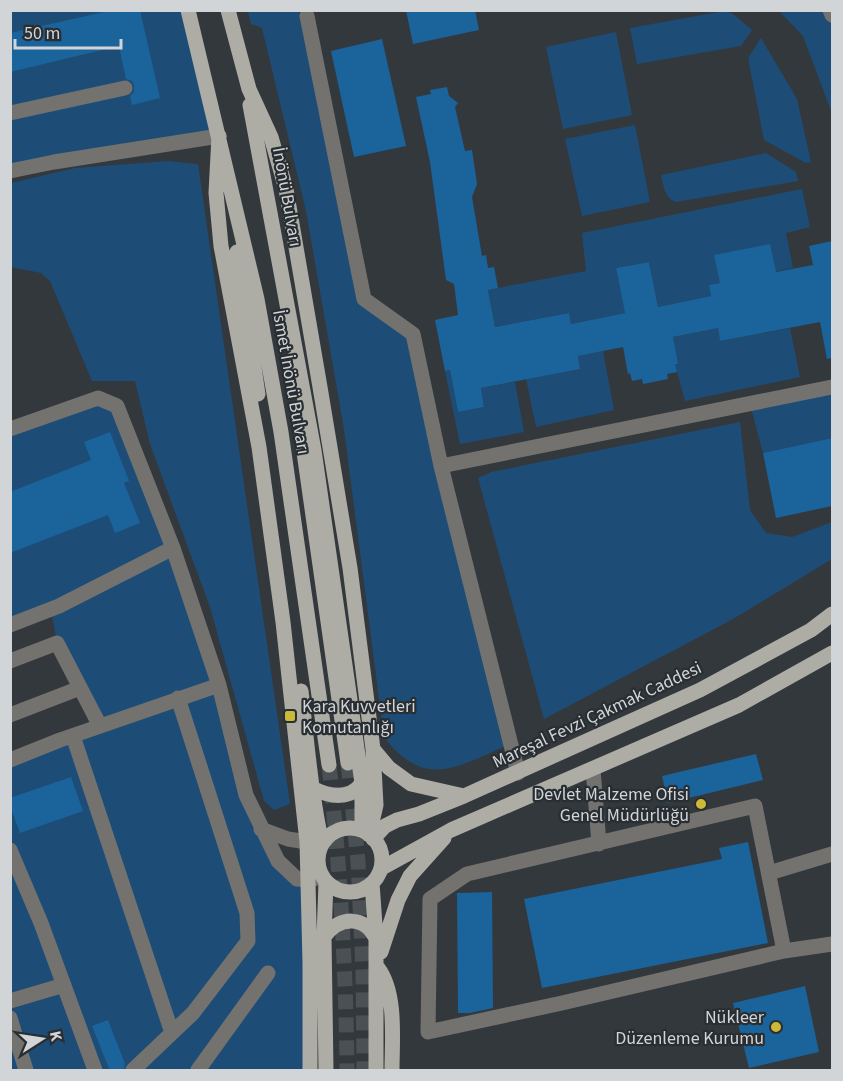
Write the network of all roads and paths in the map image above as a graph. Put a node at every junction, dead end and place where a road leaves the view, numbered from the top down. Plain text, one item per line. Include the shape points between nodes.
1 (188, 10) edge
2 (228, 10) edge
3 (830, 10) edge
4 (832, 15) edge
5 (308, 16) dead end
6 (125, 88) dead end
7 (249, 89) junction
8 (10, 113) edge
9 (219, 136) junction
10 (10, 171) edge
11 (288, 312) junction
12 (832, 387) edge
13 (10, 429) edge
14 (441, 466) junction
15 (173, 548) junction
16 (832, 614) edge
17 (10, 625) edge
18 (832, 653) edge
19 (10, 661) edge
20 (219, 685) junction
21 (80, 688) junction
22 (177, 698) junction
23 (10, 715) edge
24 (100, 726) junction
25 (73, 736) junction
26 (373, 748) junction
27 (10, 760) edge
28 (348, 763) tunnel mouth
29 (329, 765) tunnel mouth
30 (592, 769) junction
31 (518, 773) junction
32 (362, 783) junction
33 (314, 789) junction
34 (464, 796) junction
35 (261, 829) junction
36 (451, 830) junction
37 (368, 835) junction
38 (599, 844) junction
39 (316, 845) junction
40 (10, 850) edge
41 (832, 854) edge
42 (382, 868) junction
43 (769, 873) junction
44 (319, 879) junction
45 (372, 883) junction
46 (324, 937) junction
47 (376, 939) junction
48 (832, 944) edge
49 (784, 951) junction
50 (376, 966) junction
51 (268, 973) dead end
52 (64, 985) junction
53 (10, 1001) edge
54 (10, 1018) edge
55 (172, 1033) junction
56 (14, 1043) edge
57 (26, 1071) edge
58 (95, 1071) edge
59 (133, 1071) edge
60 (198, 1071) edge
61 (310, 1071) edge
62 (326, 1071) edge
63 (376, 1071) edge
64 (392, 1071) edge

1 - 9 main road, İsmet İnönü Bulvarı
2 - 7 main road
3 - 4 lane
5 - 14 lane via 364,299 413,334
6 - 8 lane
7 - 11 main road, İnönü Bulvarı
7 - 26 main road via 271,137 286,189 350,568
9 - 10 lane
9 - 29 main road, İsmet İnönü Bulvarı via 257,298 279,421
9 - 33 main road via 287,578
9 - 39 main road via 216,193 221,246 259,447
11 - 28 main road, İsmet İnönü Bulvarı via 302,440
11 - 32 main road via 314,450
12 - 14 lane
13 - 15 lane via 98,399 117,406
14 - 31 lane
15 - 17 lane via 59,606
15 - 20 lane
16 - 31 main road, Mareşal Fevzi Çakmak Caddesi via 811,630 700,690
18 - 30 main road via 739,705
19 - 21 lane via 57,643
20 - 22 lane
20 - 35 lane via 246,795
21 - 23 lane
21 - 24 lane
22 - 24 lane
22 - 55 lane via 247,913 248,941 193,1013
24 - 25 lane
25 - 27 lane
25 - 55 lane
26 - 34 main road via 389,768 411,784
26 - 37 main road via 376,805
30 - 36 main road
30 - 38 lane
31 - 34 main road, Mareşal Fevzi Çakmak Caddesi
32 - 33 main road via 348,795 326,795
32 - 37 main road
33 - 39 main road
34 - 37 main road, Mareşal Fevzi Çakmak Caddesi
35 - 39 lane
35 - 44 lane via 279,861 297,879
36 - 42 main road
36 - 50 main road via 410,876
37 - 39 main road via 353,828 335,831
37 - 42 main road via 381,854
38 - 43 lane via 755,806
38 - 49 lane via 467,874 430,899 428,1032
39 - 44 main road
40 - 52 lane
41 - 43 lane
42 - 45 main road
43 - 49 lane
44 - 45 main road via 334,888 354,892
44 - 46 main road
44 - 61 main road via 310,963
45 - 47 main road
46 - 47 main road via 329,930 351,920 370,928
46 - 62 main road
47 - 50 main road
48 - 49 lane
50 - 63 main road
50 - 64 main road via 389,993
51 - 60 lane
52 - 53 lane
52 - 58 lane
54 - 56 lane
55 - 59 lane
56 - 57 lane

